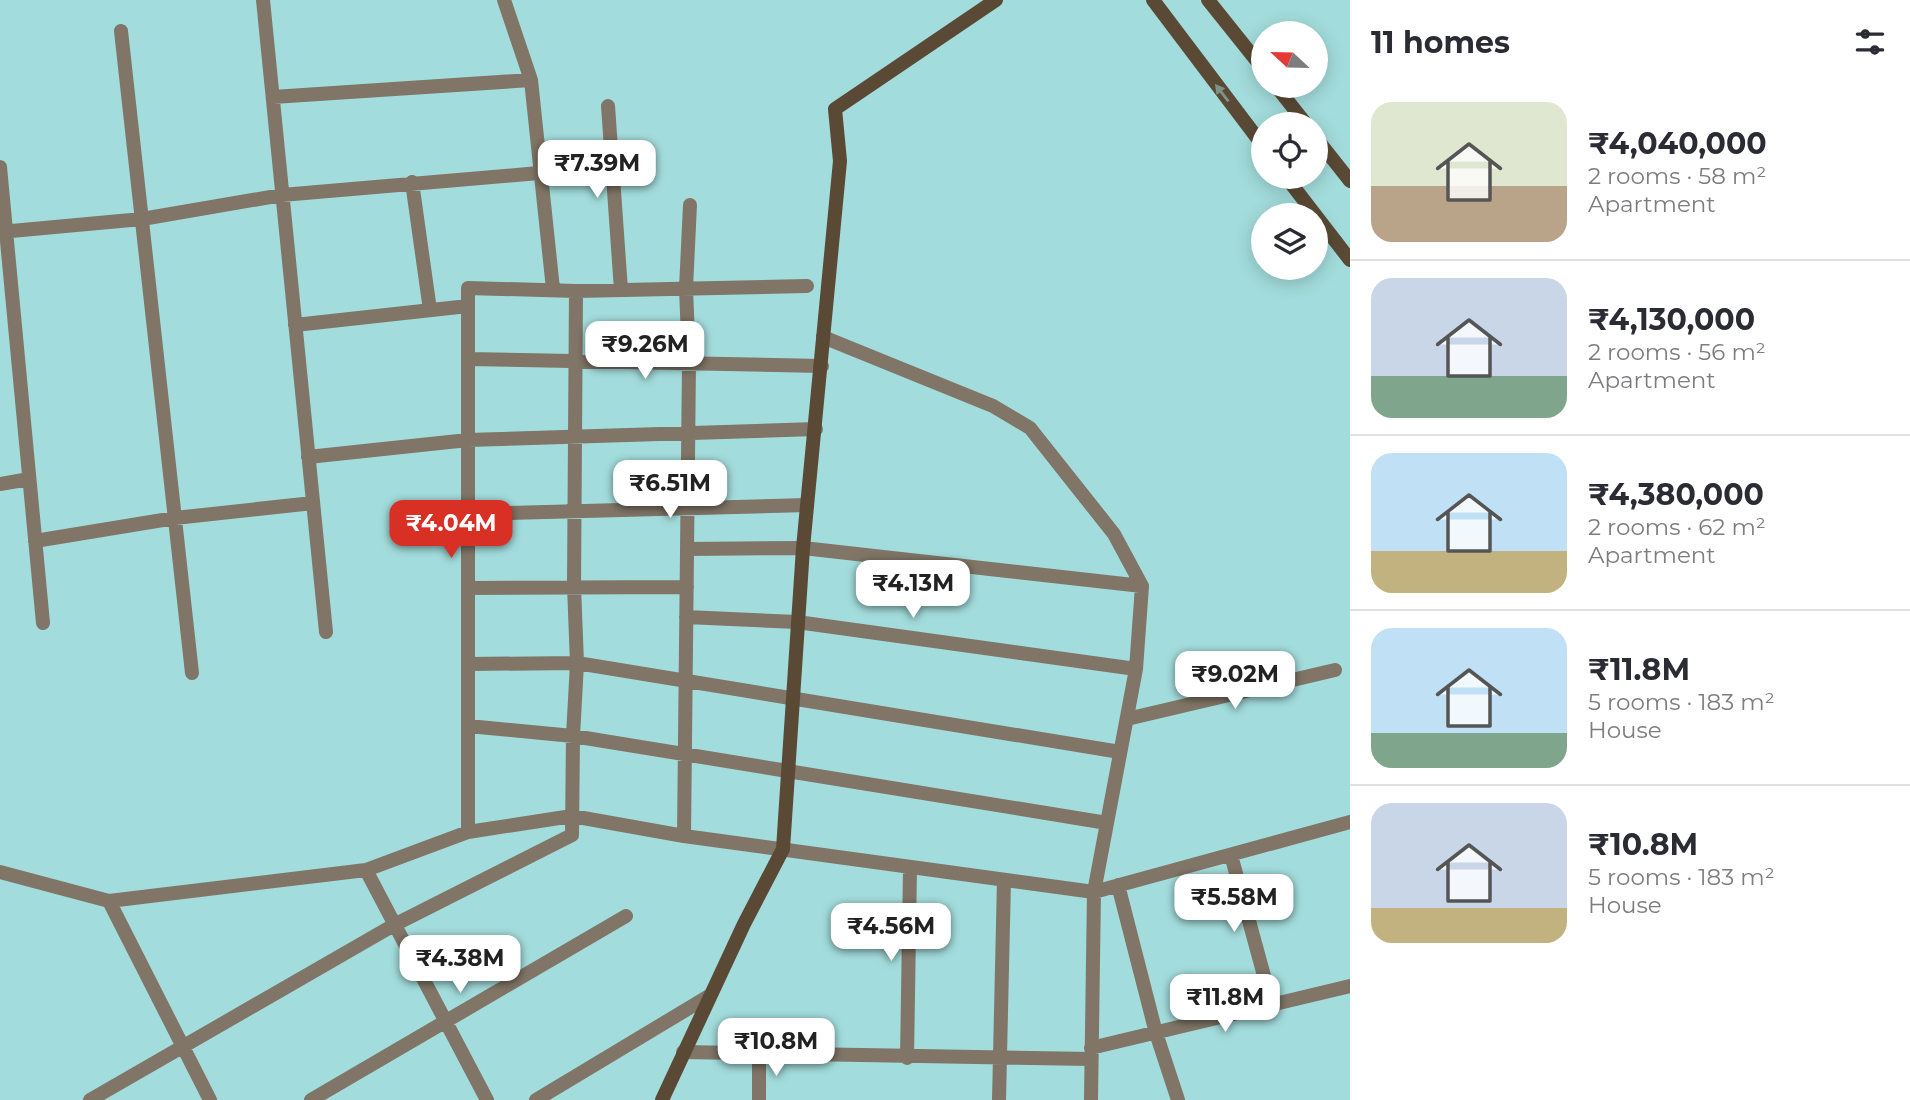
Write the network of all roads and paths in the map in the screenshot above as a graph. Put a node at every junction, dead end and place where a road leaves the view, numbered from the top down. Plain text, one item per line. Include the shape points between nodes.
1 (263, 0) edge
2 (504, 0) edge
3 (996, 0) edge
4 (1153, 0) edge
5 (1209, 0) edge
6 (121, 31) dead end
7 (1251, 53) edge
8 (531, 80) junction
9 (272, 97) junction
10 (1285, 98) edge
11 (608, 106) dead end
12 (1297, 112) edge
13 (1251, 130) edge
14 (1328, 153) edge
15 (0, 167) edge
16 (539, 173) junction
17 (1350, 181) edge
18 (412, 182) junction
19 (1295, 189) edge
20 (282, 195) junction
21 (690, 205) dead end
22 (142, 219) junction
23 (3, 231) edge
24 (1350, 260) edge
25 (807, 286) dead end
26 (686, 288) junction
27 (553, 289) junction
28 (621, 290) junction
29 (576, 291) junction
30 (468, 306) junction
31 (430, 310) junction
32 (295, 325) junction
33 (824, 337) junction
34 (468, 359) junction
35 (576, 363) junction
36 (689, 363) junction
37 (822, 366) junction
38 (816, 429) junction
39 (688, 435) junction
40 (575, 438) junction
41 (468, 440) junction
42 (308, 457) junction
43 (29, 479) junction
44 (0, 484) edge
45 (313, 503) junction
46 (807, 505) junction
47 (687, 506) junction
48 (574, 510) junction
49 (468, 514) junction
50 (175, 518) junction
51 (35, 541) junction
52 (687, 548) junction
53 (803, 548) junction
54 (574, 586) junction
55 (1142, 586) junction
56 (687, 587) junction
57 (468, 588) junction
58 (686, 617) junction
59 (797, 622) junction
60 (43, 623) dead end
61 (326, 632) dead end
62 (578, 663) junction
63 (468, 664) junction
64 (1136, 669) junction
65 (1335, 670) dead end
66 (192, 673) dead end
67 (686, 681) junction
68 (793, 700) junction
69 (1127, 719) junction
70 (468, 726) junction
71 (573, 736) junction
72 (1120, 752) junction
73 (685, 755) junction
74 (788, 769) junction
75 (572, 816) junction
76 (1350, 822) edge
77 (1107, 823) junction
78 (468, 832) junction
79 (684, 836) junction
80 (783, 849) junction
81 (1231, 855) junction
82 (910, 869) junction
83 (366, 870) junction
84 (0, 872) edge
85 (1004, 880) junction
86 (1118, 885) junction
87 (1094, 892) junction
88 (109, 901) junction
89 (626, 916) dead end
90 (394, 925) junction
91 (1350, 986) edge
92 (709, 996) junction
93 (1272, 1005) junction
94 (444, 1025) junction
95 (1156, 1033) junction
96 (184, 1048) junction
97 (683, 1052) junction
98 (1091, 1054) junction
99 (759, 1055) junction
100 (907, 1058) junction
101 (1000, 1060) junction
102 (90, 1100) edge
103 (210, 1100) edge
104 (310, 1100) edge
105 (486, 1100) edge
106 (536, 1100) edge
107 (662, 1100) edge
108 (759, 1100) edge
109 (999, 1100) edge
110 (1091, 1100) edge
111 (1178, 1100) edge

1 - 9 street
2 - 8 street
3 - 33 street via 835,110 840,161
13 -> 4 street
5 - 7 street
6 - 22 street
8 - 9 street
8 - 16 street
9 - 20 street
10 - 12 street
11 - 28 street
14 - 17 street
15 - 23 street
16 - 18 street
16 - 27 street
18 - 20 street
18 - 31 street
19 - 24 street
20 - 22 street
20 - 32 street
21 - 26 street
22 - 23 street
22 - 50 street
23 - 43 street
25 - 26 street
26 - 28 street
26 - 36 street
27 - 29 street
27 - 30 street via 468,288
28 - 29 street
29 - 35 street
30 - 31 street
30 - 34 street
31 - 32 street
32 - 42 street
33 - 37 street
33 - 55 street via 993,406 1030,428 1114,534
34 - 35 street
34 - 41 street
35 - 36 street
35 - 40 street
36 - 37 street
36 - 39 street
37 - 38 street
38 - 39 street
38 - 46 street
39 - 40 street
39 - 47 street
40 - 41 street
40 - 48 street
41 - 42 street
41 - 49 street
42 - 45 street
43 - 44 street
43 - 51 street
45 - 50 street
45 - 61 street
46 - 47 street
46 - 53 street
47 - 48 street
47 - 52 street
48 - 49 street
48 - 54 street
49 - 57 street
50 - 51 street
50 - 66 street
51 - 60 street
52 - 53 street
52 - 56 street
53 - 55 street
53 - 59 street
54 - 56 street
54 - 57 street
54 - 62 street
55 - 64 street
56 - 58 street
57 - 63 street
58 - 59 street
58 - 67 street
59 - 64 street
59 - 68 street
62 - 63 street
62 - 67 street
62 - 71 street
63 - 70 street
64 - 69 street
65 - 69 street
67 - 68 street
67 - 73 street
68 - 72 street
68 - 74 street
69 - 72 street
70 - 71 street
70 - 78 street
71 - 73 street
71 - 75 street
72 - 77 street
73 - 74 street
73 - 79 street
74 - 77 street
74 - 80 street
75 - 78 street
75 - 79 street
75 - 90 street via 572,835
76 - 81 street
77 - 87 street
78 - 83 street
79 - 80 street
80 - 82 street
80 - 92 street
81 - 86 street
81 - 93 street
82 - 85 street
82 - 100 street
83 - 88 street
83 - 90 street
84 - 88 street
85 - 87 street
85 - 101 street
86 - 87 street
86 - 95 street
87 - 98 street
88 - 96 street
89 - 94 street
90 - 94 street
90 - 96 street
91 - 93 street
92 - 97 street
92 - 106 street
93 - 95 street
94 - 104 street
94 - 105 street
95 - 98 street
95 - 111 street
96 - 102 street
96 - 103 street
97 - 99 street
97 - 107 street
98 - 101 street
98 - 110 street
99 - 100 street
99 - 108 street
100 - 101 street
101 - 109 street

